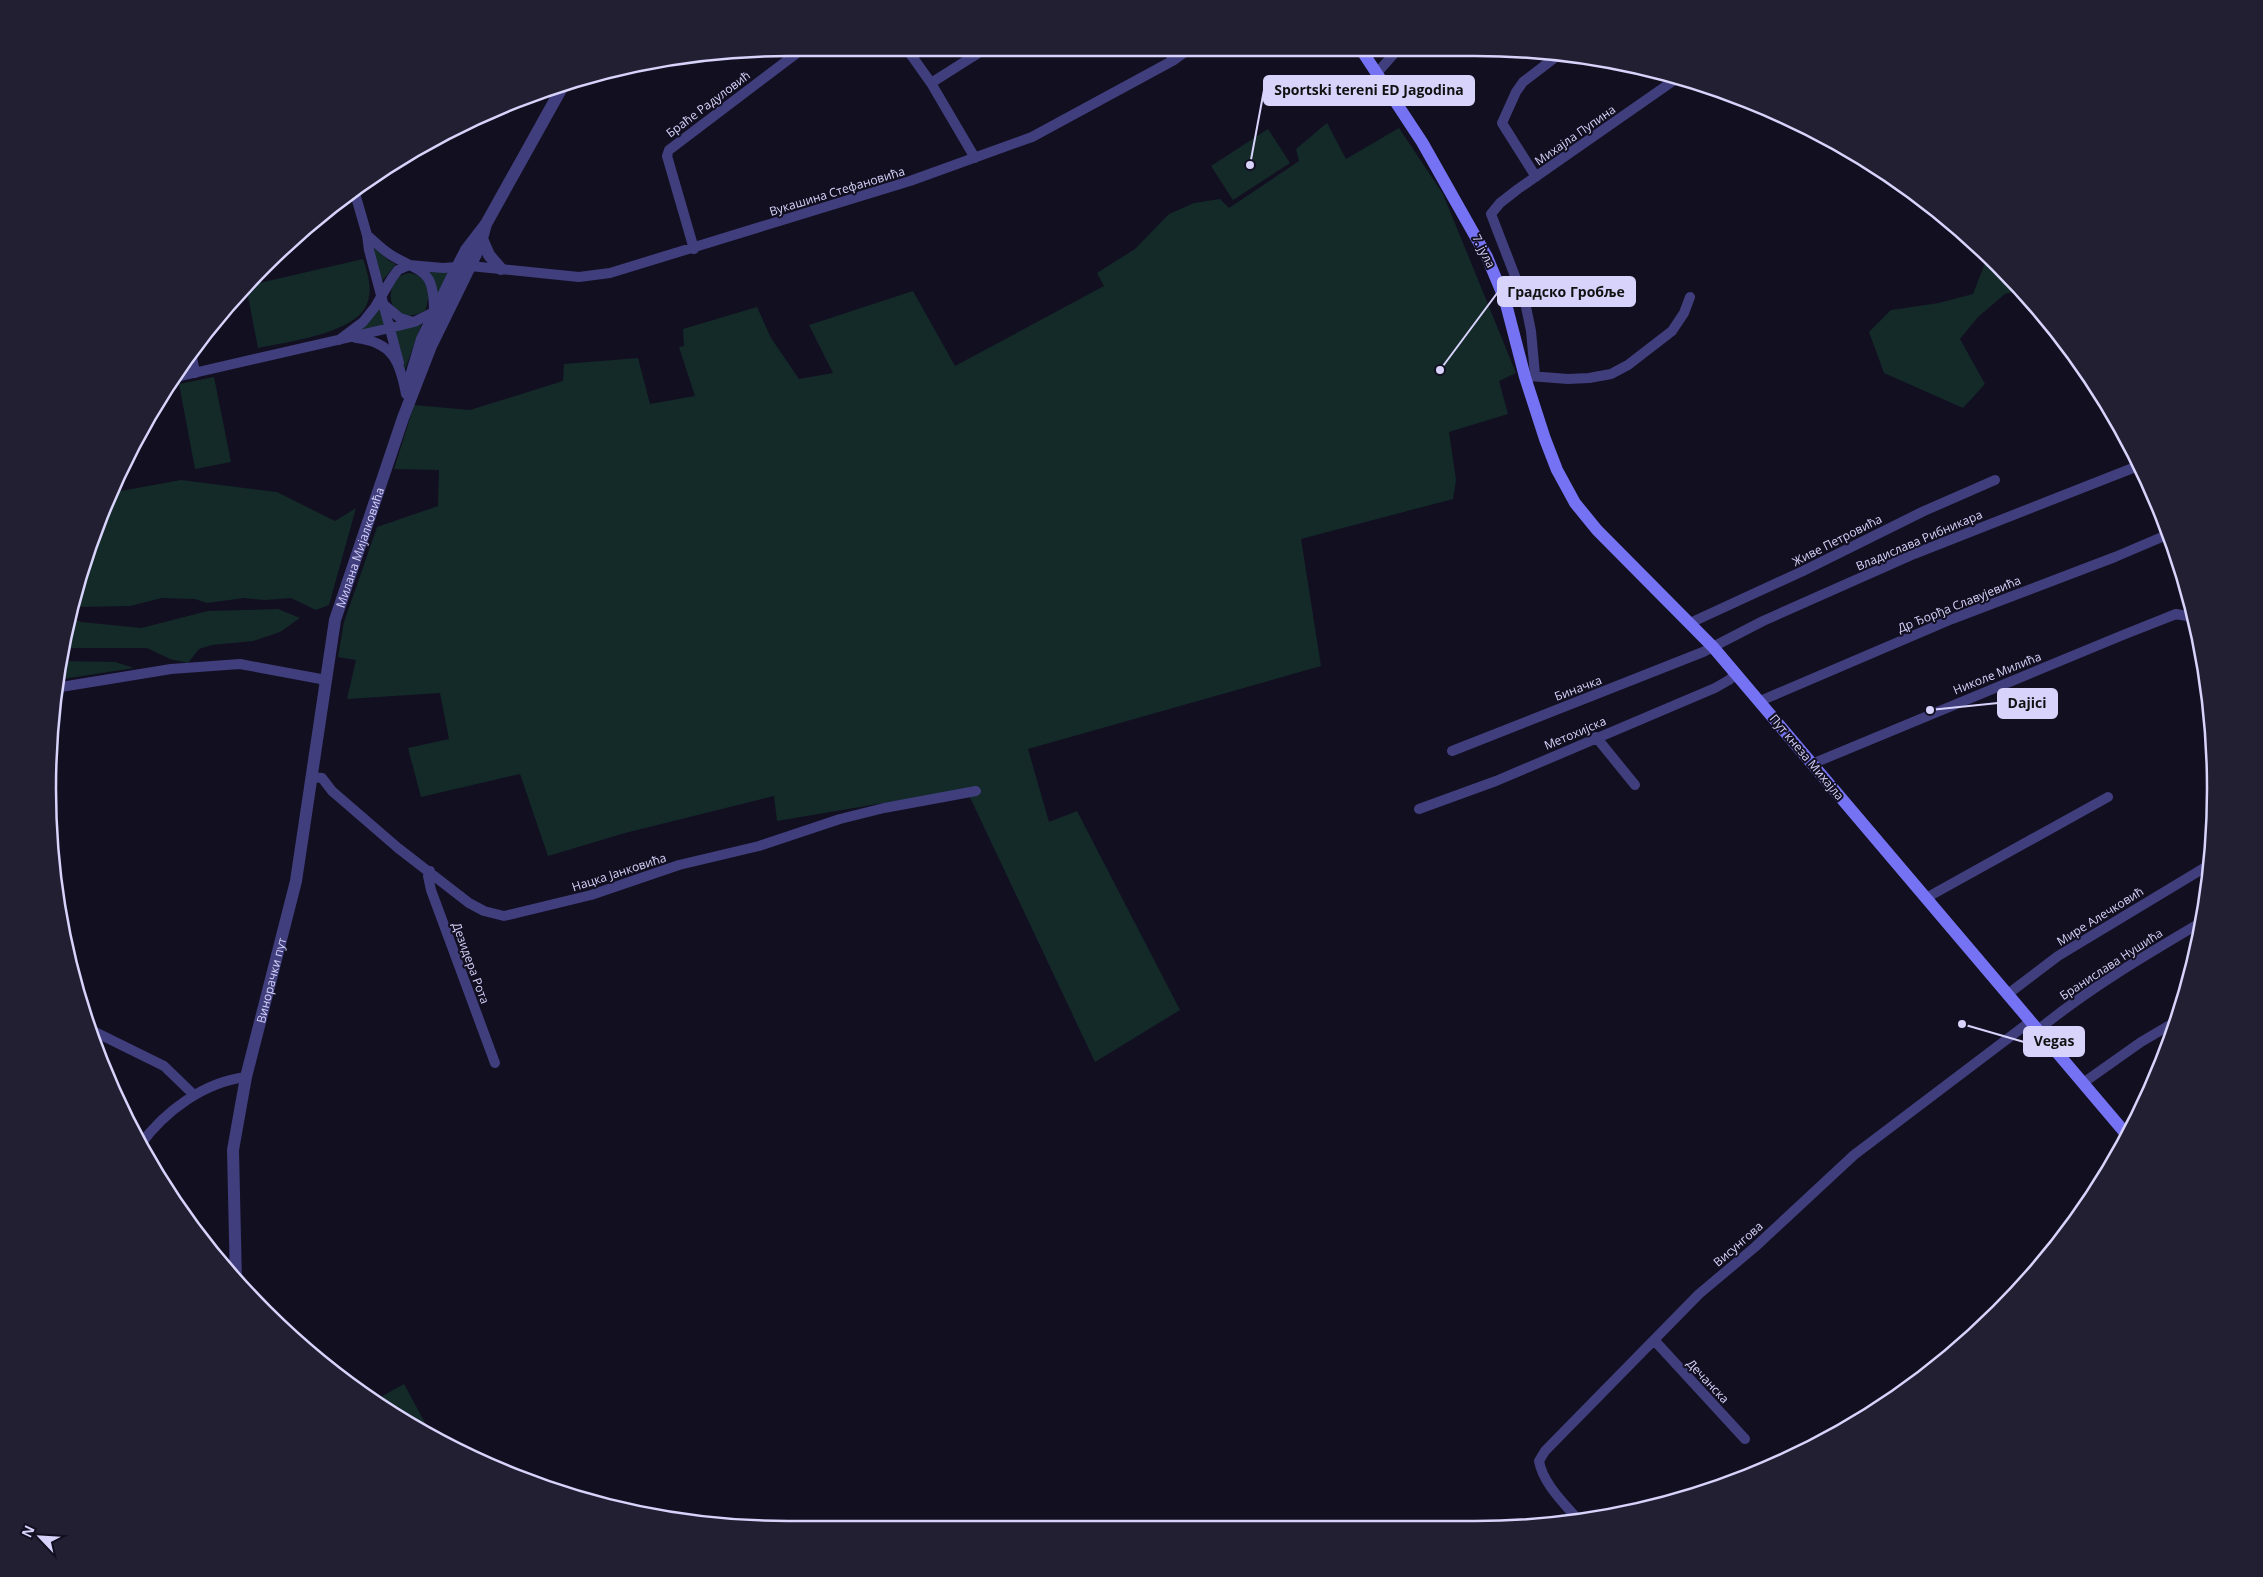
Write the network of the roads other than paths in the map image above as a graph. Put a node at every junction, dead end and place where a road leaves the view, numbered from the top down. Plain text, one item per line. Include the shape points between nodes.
1 (793, 56) edge
2 (912, 56) edge
3 (974, 56) edge
4 (1172, 56) edge
5 (1180, 56) edge
6 (1365, 56) edge
7 (1392, 56) edge
8 (1174, 60) junction
9 (1550, 61) edge
10 (1377, 73) junction
11 (931, 83) junction
12 (1670, 83) edge
13 (559, 93) edge
14 (975, 158) junction
15 (1536, 177) junction
16 (356, 198) edge
17 (367, 235) junction
18 (478, 239) junction
19 (694, 249) junction
20 (476, 263) junction
21 (414, 265) junction
22 (457, 268) junction
23 (501, 269) junction
24 (456, 293) junction
25 (1690, 297) dead end
26 (382, 300) junction
27 (434, 312) junction
28 (414, 322) junction
29 (390, 328) junction
30 (350, 338) junction
31 (339, 340) junction
32 (431, 346) junction
33 (194, 363) edge
34 (399, 363) junction
35 (196, 373) junction
36 (185, 374) edge
37 (1530, 376) junction
38 (406, 394) junction
39 (403, 418) junction
40 (2132, 468) edge
41 (1995, 480) dead end
42 (1574, 502) joint
43 (2162, 537) edge
44 (2186, 616) edge
45 (1690, 623) junction
46 (1713, 647) junction
47 (1736, 674) junction
48 (326, 680) junction
49 (64, 686) edge
50 (1760, 701) junction
51 (1596, 737) junction
52 (1452, 751) dead end
53 (1814, 763) junction
54 (311, 777) junction
55 (1636, 785) dead end
56 (976, 791) dead end
57 (2108, 796) dead end
58 (1419, 809) dead end
59 (2202, 870) edge
60 (430, 871) junction
61 (1926, 898) junction
62 (2194, 927) edge
63 (2008, 994) junction
64 (2034, 1025) junction
65 (2167, 1027) edge
66 (99, 1034) edge
67 (496, 1063) dead end
68 (246, 1077) junction
69 (2083, 1083) junction
70 (194, 1095) junction
71 (2122, 1129) edge
72 (145, 1138) edge
73 (236, 1268) edge
74 (1654, 1340) junction
75 (1745, 1439) dead end
76 (1573, 1514) edge

1 - 19 street, Браће Радуловић via 669,150 667,156
2 - 11 street
3 - 11 street
4 - 8 street
5 - 8 street, Вукашина Стефановића
6 - 10 main road, 7. јула
7 - 10 street
8 - 14 street, Вукашина Стефановића via 1032,137
9 - 15 street via 1523,82 1502,124
10 - 37 main road, 7. јула via 1435,163 1487,257
11 - 14 street
12 - 15 street, Михајла Пупина
13 - 18 street, Милана Мијалковића
14 - 19 street, Вукашина Стефановића
15 - 37 street, Михајла Пупина via 1500,203 1491,214 1525,302 1531,331
16 - 17 street
17 - 21 street via 391,255
17 - 26 street
18 - 20 street via 473,251
18 - 22 street, Милана Мијалковића
18 - 23 street
19 - 23 street, Вукашина Стефановића via 590,276
20 - 22 street, Вукашина Стефановића
20 - 23 street, Вукашина Стефановића
20 - 24 street, Милана Мијалковића
21 - 22 street, Вукашина Стефановића
21 - 26 street via 398,270
21 - 27 street via 432,286
22 - 27 street, Милана Мијалковића
24 - 27 street
24 - 32 street, Милана Мијалковића
25 - 37 street via 1684,314 1672,331 1611,374 1568,379
26 - 28 street via 400,318
26 - 29 street
26 - 31 street via 363,322
27 - 28 street
27 - 32 street
27 - 38 street, Милана Мијалковића via 417,354
28 - 29 street
29 - 30 street
29 - 34 street
30 - 31 street
30 - 34 street via 378,344
31 - 35 street
32 - 39 street, Милана Мијалковића
33 - 35 street
34 - 38 street
35 - 36 street
37 - 42 main road, 7. јула via 1549,451
38 - 39 street, Милана Мијалковића
39 - 48 street, Милана Мијалковића via 335,620
40 - 46 street, Владислава Рибникара via 1914,554 1762,621
41 - 45 street, Живе Петровића
42 - 45 main road, Пут кнеза Михајла via 1597,530
43 - 50 street, Др Ђорђа Славујевића via 1952,619
44 - 53 street, Николе Милића via 2176,614 2124,634
45 - 46 main road, Пут кнеза Михајла
46 - 47 main road, Пут кнеза Михајла
46 - 52 street, Биначка
47 - 50 main road, Пут кнеза Михајла
47 - 51 street, Метохијска via 1715,688
48 - 49 street via 240,664 172,669
48 - 54 street, Винорачки пут
50 - 53 main road, Пут кнеза Михајла
51 - 55 street
51 - 58 street, Метохијска via 1496,781
53 - 61 main road, Пут кнеза Михајла
54 - 60 street, Нацка Јанковића via 322,778 398,848
54 - 68 street, Винорачки пут via 296,881
56 - 60 street, Нацка Јанковића via 840,819 759,846 679,865 591,895 504,916 469,904
57 - 61 street
59 - 63 street, Мире Алечковић via 2058,956
60 - 67 street, Дезидера Рота via 431,890
61 - 63 main road, Пут кнеза Михајла
62 - 64 street, Бранислава Нушића
63 - 64 main road, Пут кнеза Михајла
64 - 69 main road, Пут кнеза Михајла
64 - 74 street, Висунгова via 1854,1155 1699,1294
65 - 69 street
66 - 70 street via 164,1066
68 - 70 street via 228,1079
68 - 73 street, Винорачки пут via 233,1150
69 - 71 main road, Пут кнеза Михајла
70 - 72 street via 159,1122
74 - 75 street, Дечанска
74 - 76 street, Висунгова via 1545,1451 1539,1462 1551,1487

